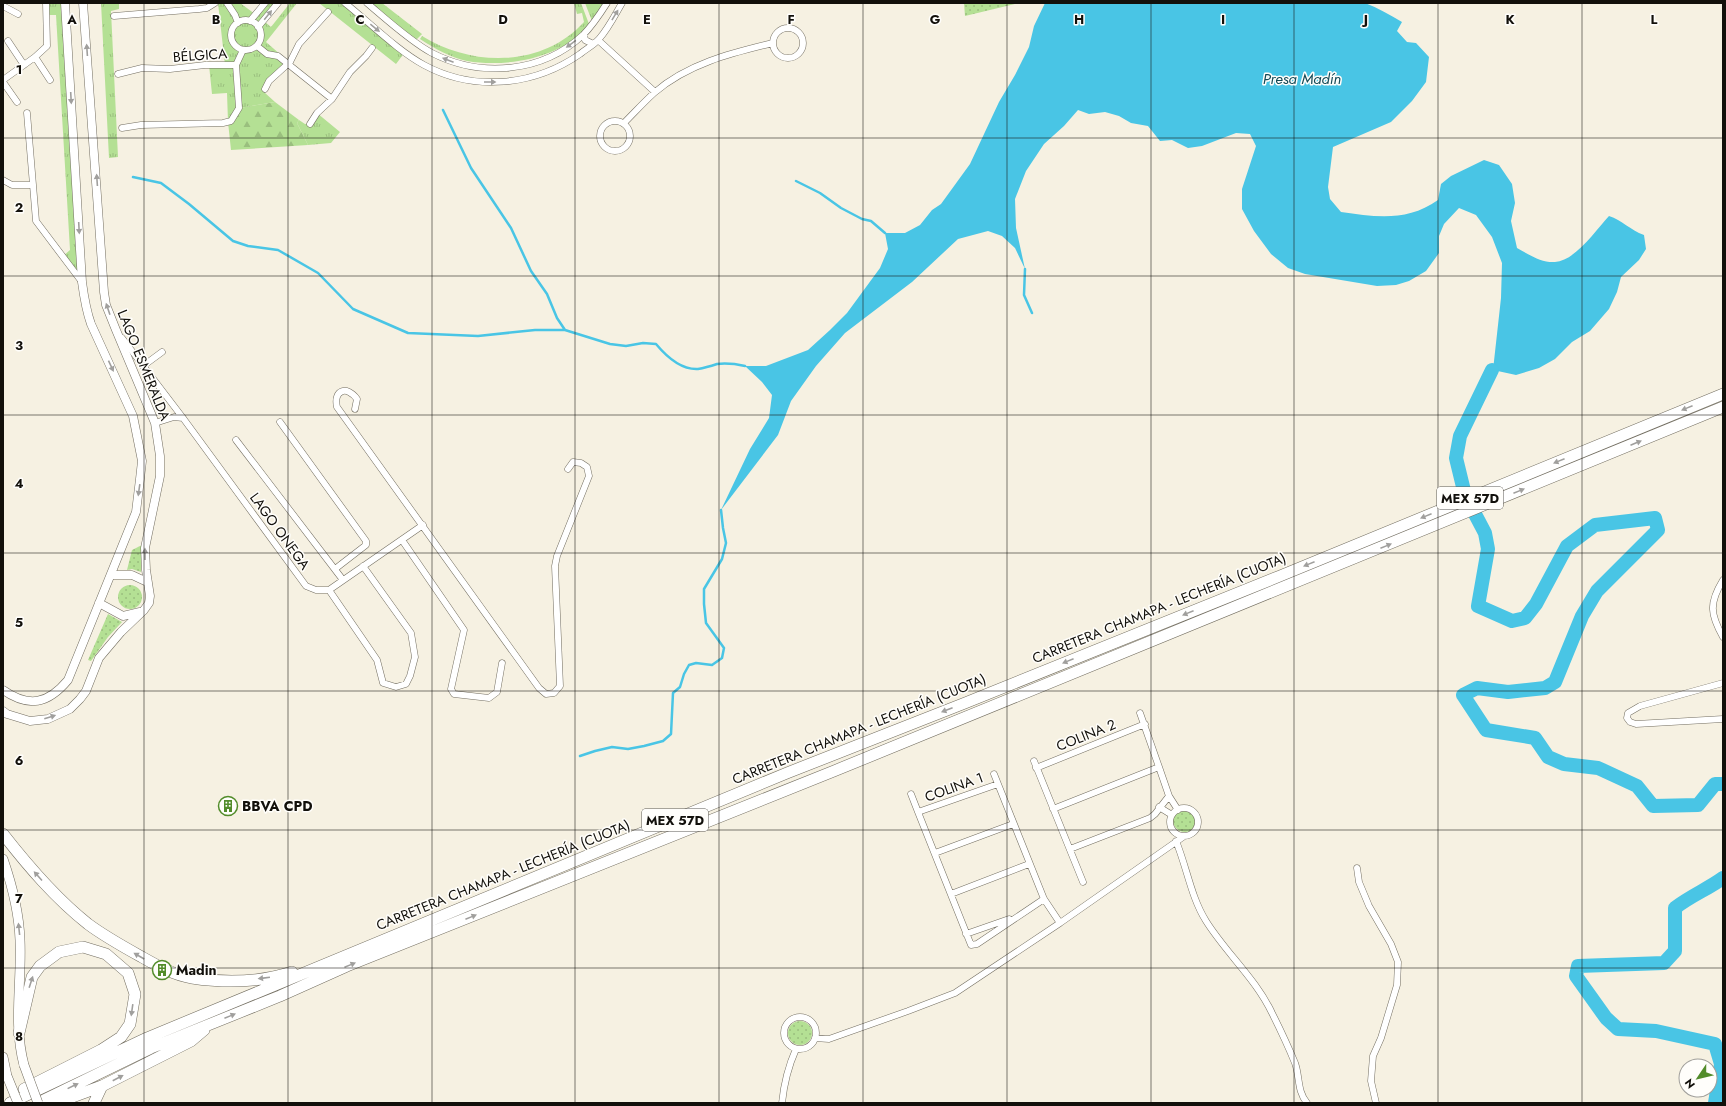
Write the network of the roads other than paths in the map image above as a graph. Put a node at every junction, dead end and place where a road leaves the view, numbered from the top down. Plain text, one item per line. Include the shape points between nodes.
1 (46, 3) edge
2 (65, 3) edge
3 (83, 3) edge
4 (215, 3) edge
5 (227, 3) edge
6 (264, 3) edge
7 (278, 3) edge
8 (345, 3) edge
9 (367, 3) edge
10 (607, 3) edge
11 (622, 3) edge
12 (3, 6) edge
13 (328, 12) dead end
14 (18, 14) dead end
15 (114, 16) dead end
16 (250, 21) junction
17 (238, 23) junction
18 (593, 24) junction
19 (258, 27) junction
20 (584, 34) junction
21 (600, 37) junction
22 (8, 41) dead end
23 (773, 43) junction
24 (592, 44) junction
25 (257, 46) junction
26 (372, 48) dead end
27 (243, 50) junction
28 (35, 57) junction
29 (24, 64) junction
30 (287, 64) junction
31 (236, 65) junction
32 (118, 74) dead end
33 (50, 80) dead end
34 (3, 81) edge
35 (265, 89) dead end
36 (655, 92) junction
37 (332, 99) junction
38 (17, 102) dead end
39 (28, 113) dead end
40 (624, 123) junction
41 (310, 124) dead end
42 (122, 128) dead end
43 (3, 180) edge
44 (33, 185) junction
45 (82, 282) junction
46 (116, 330) junction
47 (162, 352) dead end
48 (143, 366) junction
49 (1723, 394) edge
50 (1723, 407) edge
51 (355, 409) dead end
52 (183, 418) junction
53 (280, 422) dead end
54 (155, 423) junction
55 (236, 440) dead end
56 (568, 469) dead end
57 (423, 525) junction
58 (402, 540) junction
59 (363, 566) junction
60 (335, 570) junction
61 (111, 575) junction
62 (343, 580) junction
63 (1723, 580) edge
64 (147, 582) junction
65 (329, 590) junction
66 (99, 603) junction
67 (144, 610) junction
68 (123, 616) junction
69 (128, 626) junction
70 (1723, 637) edge
71 (502, 663) dead end
72 (1723, 683) edge
73 (3, 690) edge
74 (3, 711) edge
75 (1140, 713) dead end
76 (1723, 719) edge
77 (1144, 724) junction
78 (1034, 761) dead end
79 (1159, 767) junction
80 (1036, 768) junction
81 (994, 774) dead end
82 (998, 784) junction
83 (911, 794) dead end
84 (1169, 796) junction
85 (1160, 808) junction
86 (1053, 809) junction
87 (1178, 810) junction
88 (918, 812) junction
89 (1172, 815) junction
90 (1013, 824) junction
91 (3, 834) edge
92 (1184, 837) junction
93 (1176, 841) junction
94 (1070, 849) junction
95 (935, 853) junction
96 (3, 859) edge
97 (1029, 864) junction
98 (1357, 868) dead end
99 (1083, 882) dead end
100 (951, 894) junction
101 (1044, 898) junction
102 (1018, 915) junction
103 (1060, 923) junction
104 (966, 934) junction
105 (971, 945) junction
106 (973, 953) dead end
107 (342, 958) junction
108 (214, 1022) junction
109 (19, 1033) junction
110 (815, 1038) junction
111 (796, 1049) junction
112 (3, 1057) edge
113 (102, 1086) junction
114 (3, 1101) edge
115 (10, 1103) edge
116 (18, 1103) edge
117 (38, 1103) edge
118 (56, 1103) edge
119 (94, 1103) edge
120 (782, 1103) edge
121 (1307, 1103) edge
122 (1376, 1103) edge

1 - 28 street via 47,46
2 -> 45 street, LAGO ESMERALDA
46 -> 3 street, LAGO ESMERALDA via 106,305 104,292
4 - 15 street via 200,9
5 - 17 street
6 - 16 street
19 -> 7 street
8 -> 24 street via 423,65 464,80 515,81 538,76 568,62
20 -> 9 street via 560,52 534,63 489,70 448,61 431,52
10 - 18 street
21 -> 11 street
12 - 14 street
13 - 30 street via 300,44
16 - 17 street
16 - 19 street
17 - 27 street, BÉLGICA via 231,34 232,41 236,47
18 - 20 street
18 - 21 street via 599,26
19 - 25 street via 261,38
20 - 24 street via 585,40
21 - 24 street
21 - 36 street
22 - 29 street
23 - 23 street via 778,54 789,58 799,53 803,42 798,32 786,28 776,33
23 - 36 street via 738,51 700,65
25 - 27 street, BÉLGICA
25 - 30 street via 267,54 278,56
26 - 37 street via 350,72
27 - 31 street
28 - 29 street
28 - 33 street
29 - 34 street
30 - 35 street via 269,81
30 - 37 street
31 - 32 street, BÉLGICA via 142,68
31 - 42 street, BÉLGICA via 239,108 231,121
34 - 38 street
36 - 40 street
37 - 41 street via 317,113
39 - 44 street
40 - 40 street via 614,121 601,130 601,140 607,148 618,151 626,146 630,137
43 - 44 street via 12,185
44 - 45 street via 36,221
45 -> 61 street, LAGO ESMERALDA via 89,318 133,416 142,460 136,512
46 - 48 street, LAGO ONEGA
46 - 54 street, LAGO ESMERALDA
47 - 48 street
48 - 52 street, LAGO ONEGA
49 -> 107 highway, CARRETERA CHAMAPA - LECHERÍA (CUOTA) / MEX 57D via 787,773
108 -> 50 highway, CARRETERA CHAMAPA - LECHERÍA (CUOTA) / MEX 57D
51 - 57 street via 357,399 353,393 347,391 338,395 337,407
52 - 54 street via 174,417
52 - 65 street, LAGO ONEGA via 306,586 316,590
53 - 60 street via 366,541 366,545
64 -> 54 street, LAGO ESMERALDA via 145,548 160,476
55 - 60 street
56 - 57 street via 573,462 581,462 587,467 589,476 555,566 560,686 554,693 546,694 539,688
57 - 58 street
58 - 59 street
58 - 71 street via 464,630 451,689 454,694 490,698 498,692
59 - 62 street
59 - 65 street via 411,633 415,657 406,684 396,687 383,683 377,660
60 - 62 street
61 - 64 street via 132,575
61 - 66 street, LAGO ESMERALDA
62 - 65 street
63 - 70 street via 1713,601 1712,612
64 - 67 street, LAGO ESMERALDA via 150,596
66 - 68 street
66 - 73 street, LAGO ESMERALDA via 68,680 50,698 35,702
67 - 68 street
67 - 69 street, LAGO ESMERALDA
68 - 69 street
74 -> 69 street, LAGO ESMERALDA via 30,720 48,719 70,709 86,691 99,658
72 - 76 street via 1632,709 1627,718 1636,724
75 - 77 street
77 - 79 street
77 - 80 street, COLINA 2
78 - 80 street
79 - 84 street
79 - 86 street
80 - 86 street
81 - 82 street, COLINA 1
82 - 88 street, COLINA 1
82 - 90 street, COLINA 1
83 - 88 street, COLINA 1
84 - 85 street
84 - 87 street
85 - 89 street
85 - 94 street via 1150,818
86 - 94 street
87 - 89 street
87 - 92 street via 1189,809 1199,819 1194,833
88 - 95 street, COLINA 1
89 - 92 street via 1172,829
90 - 95 street
90 - 97 street, COLINA 1
107 -> 91 highway via 282,975 235,981 192,978 162,969 89,924 56,896
92 - 93 street
93 - 103 street
93 - 121 street via 1195,901 1206,922 1244,970 1271,1011 1295,1064 1300,1091
94 - 99 street
95 - 100 street, COLINA 1
109 -> 96 main road via 20,939 16,903
97 - 100 street
97 - 101 street, COLINA 1
98 - 122 street via 1359,882 1369,906 1391,944 1398,962 1397,985 1373,1056 1371,1081
100 - 104 street, COLINA 1
101 - 102 street
101 - 103 street, COLINA 1
102 - 104 street
102 - 105 street via 977,944
103 - 110 street via 955,993 829,1039
104 - 105 street, COLINA 1
105 - 106 street, COLINA 1
107 - 115 highway, CARRETERA CHAMAPA - LECHERÍA (CUOTA) / MEX 57D via 147,1038
113 -> 108 highway via 191,1041
117 -> 108 highway, CARRETERA CHAMAPA - LECHERÍA (CUOTA) / MEX 57D via 150,1048
109 -> 114 highway via 32,977 40,966 59,952 83,947 106,954 128,974 134,994 130,1024 121,1037
109 - 117 main road, bridge via 24,1065
110 - 111 street via 811,1045 804,1049
110 - 111 street via 816,1028 810,1020 801,1017 792,1019 785,1026 784,1035 788,1044
111 - 120 street via 789,1064
112 - 116 main road, bridge via 7,1076
113 - 118 highway
113 - 119 highway

